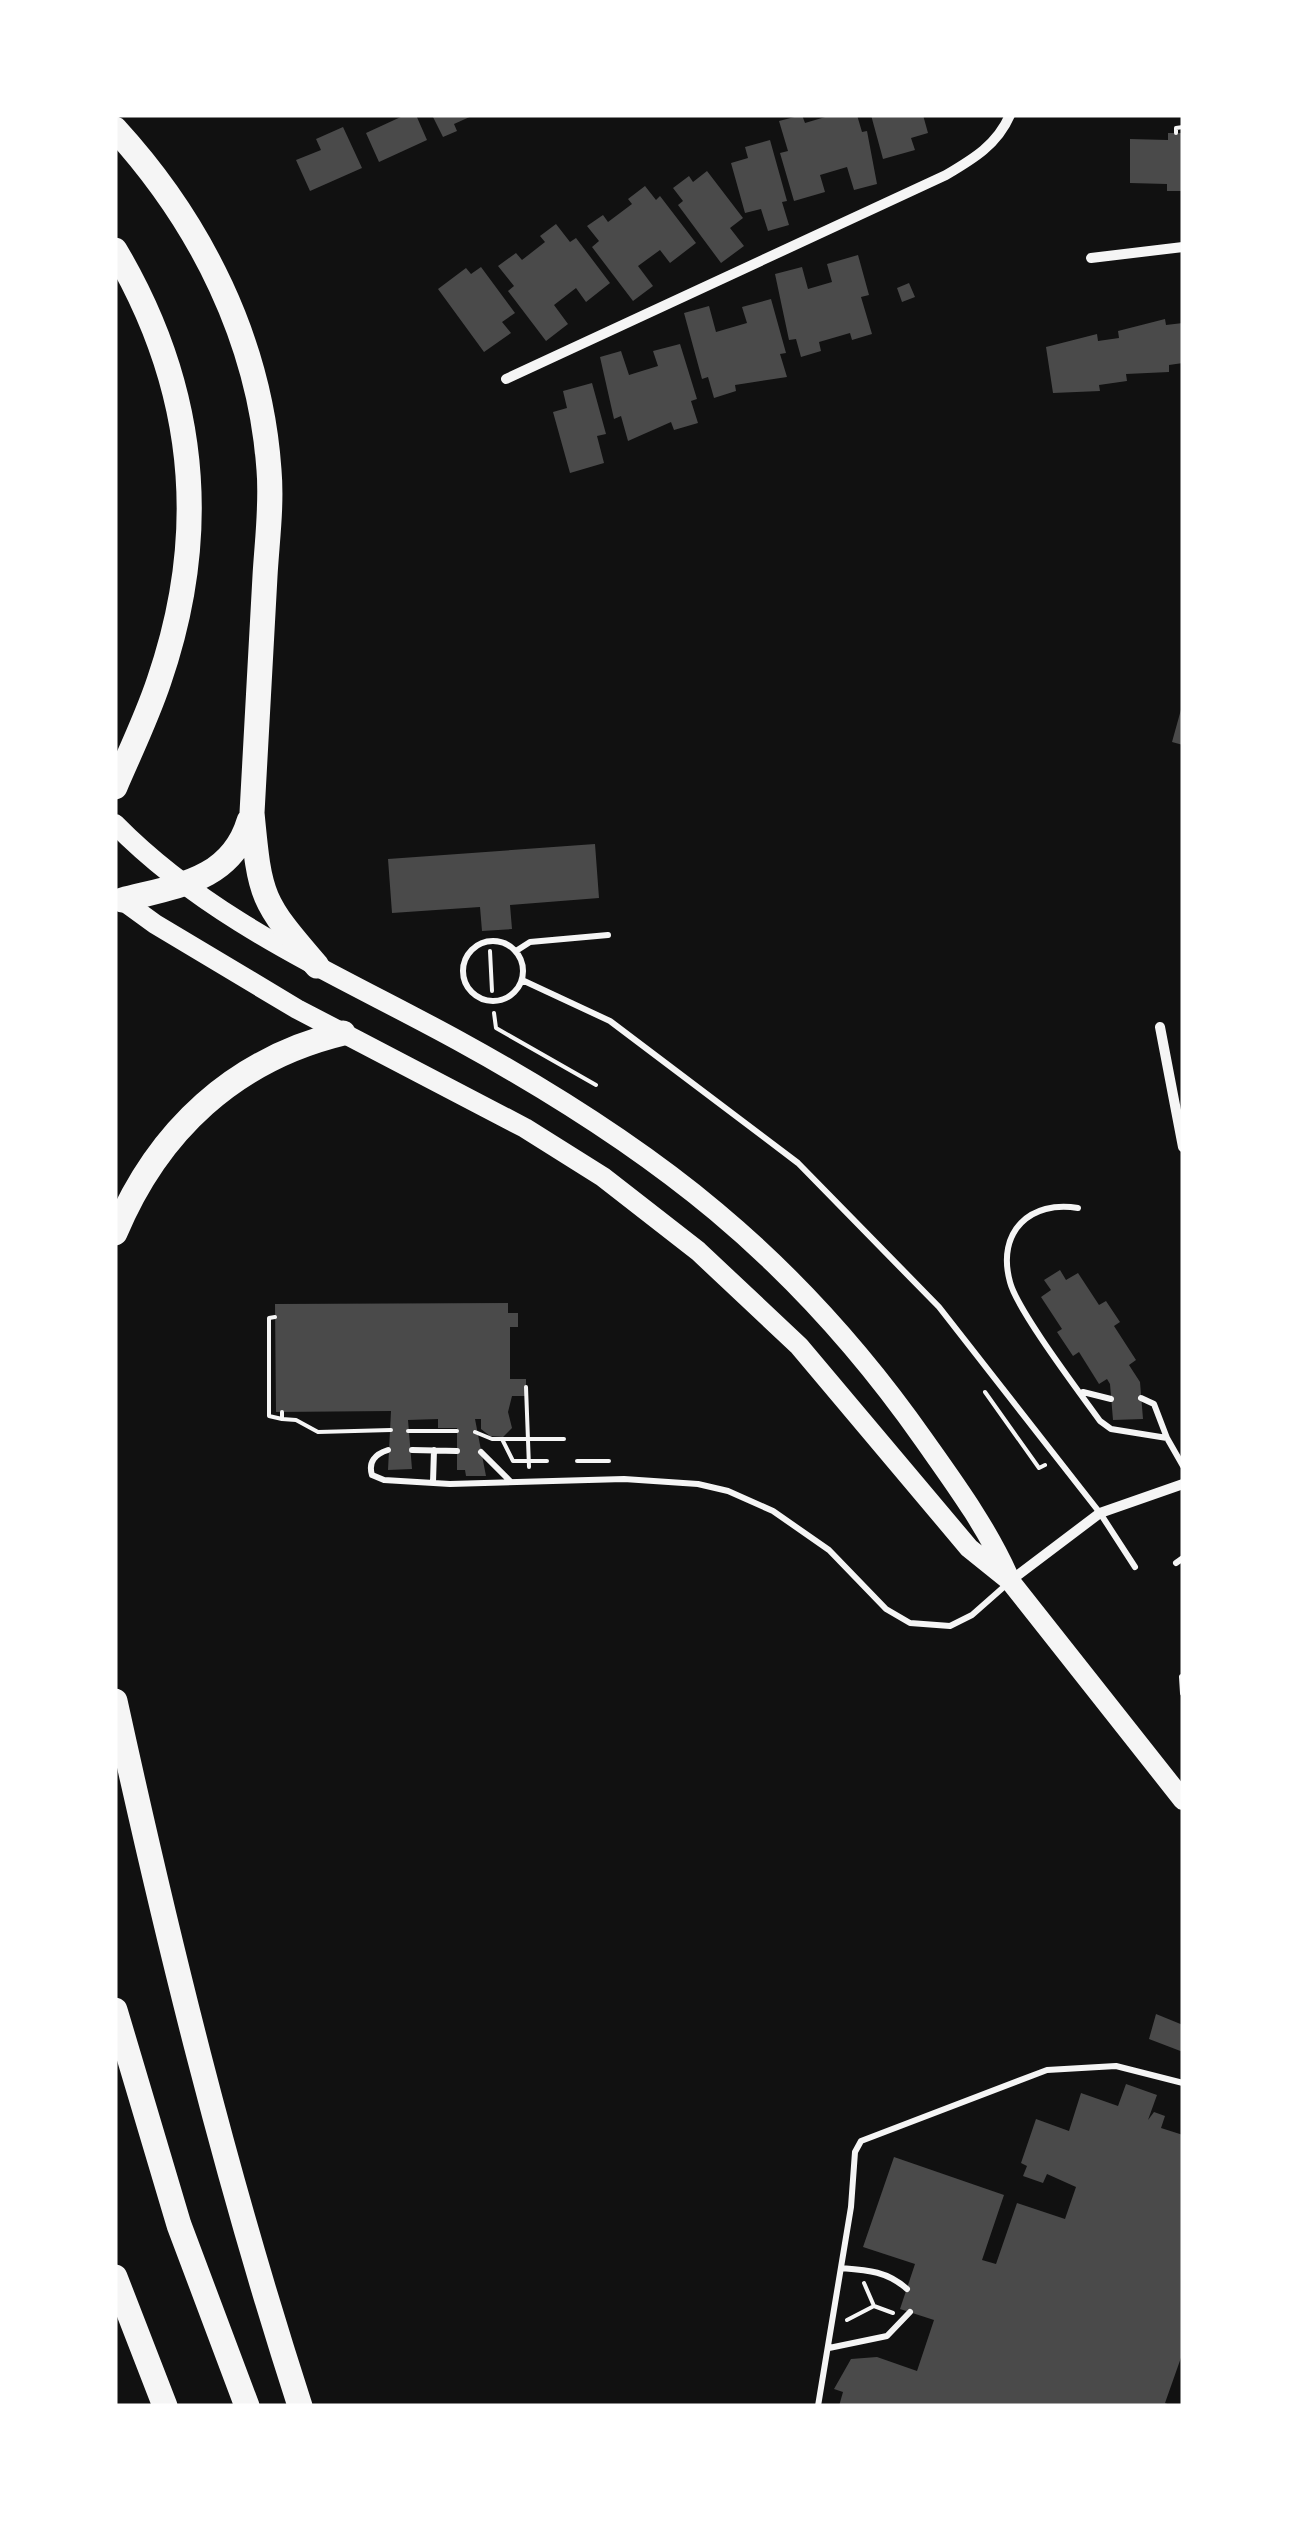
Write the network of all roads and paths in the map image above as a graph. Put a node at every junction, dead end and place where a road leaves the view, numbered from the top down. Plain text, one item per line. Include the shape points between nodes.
1 (1010, 115) edge
2 (1183, 127) edge
3 (115, 129) edge
4 (1176, 133) dead end
5 (1183, 247) edge
6 (115, 250) edge
7 (1091, 258) dead end
8 (506, 379) dead end
9 (115, 787) edge
10 (252, 813) junction
11 (115, 824) edge
12 (181, 884) junction
13 (122, 900) joint
14 (608, 935) dead end
15 (490, 951) dead end
16 (516, 951) junction
17 (317, 966) junction
18 (522, 980) junction
19 (492, 991) dead end
20 (494, 1013) dead end
21 (1160, 1027) dead end
22 (343, 1032) junction
23 (596, 1085) dead end
24 (1183, 1146) edge
25 (1078, 1208) dead end
26 (115, 1233) edge
27 (275, 1318) dead end
28 (526, 1387) dead end
29 (1077, 1389) junction
30 (1141, 1398) dead end
31 (1111, 1399) dead end
32 (282, 1412) dead end
33 (282, 1419) junction
34 (392, 1430) dead end
35 (408, 1431) dead end
36 (457, 1431) dead end
37 (476, 1432) dead end
38 (564, 1438) dead end
39 (1166, 1438) junction
40 (502, 1439) junction
41 (529, 1439) junction
42 (388, 1450) dead end
43 (412, 1450) dead end
44 (434, 1450) junction
45 (457, 1451) dead end
46 (481, 1452) dead end
47 (547, 1461) dead end
48 (577, 1461) dead end
49 (610, 1461) dead end
50 (529, 1462) junction
51 (1183, 1466) edge
52 (432, 1482) junction
53 (511, 1482) junction
54 (529, 1482) junction
55 (1183, 1484) edge
56 (1100, 1513) junction
57 (1135, 1568) dead end
58 (1010, 1581) junction
59 (1182, 1678) edge
60 (1183, 1693) edge
61 (115, 1701) edge
62 (1183, 1800) edge
63 (115, 2010) edge
64 (1183, 2083) edge
65 (842, 2268) junction
66 (858, 2270) junction
67 (115, 2277) edge
68 (907, 2288) dead end
69 (874, 2306) junction
70 (908, 2315) joint
71 (833, 2326) junction
72 (829, 2348) junction
73 (165, 2406) edge
74 (247, 2406) edge
75 (300, 2406) edge
76 (818, 2406) edge

1 - 8 street via 981,154 946,175
2 - 4 path
3 - 10 highway via 197,234 225,294 263,415 270,512
5 - 7 street
6 - 9 highway via 168,360 190,490 176,621
10 - 12 highway via 244,839 224,865
10 - 17 highway via 263,898
11 - 12 main road
12 - 13 highway
12 - 17 main road
13 - 22 main road
14 - 16 lane via 530,942
15 - 19 path
16 - 18 lane
16 - 18 lane via 498,942 479,944 466,960 464,978 475,994 493,1001 511,995
17 - 58 main road via 582,1110 748,1238 881,1379 990,1536
18 - 56 lane via 610,1021 798,1163 939,1308
20 - 23 path via 496,1028
21 - 24 street
22 - 26 highway via 278,1052 228,1082 161,1154 130,1196
22 - 58 main road via 525,1128 603,1177 698,1252 799,1346 969,1548
25 - 29 lane via 1052,1204 1032,1211 1010,1246 1010,1282
27 - 33 path via 269,1318 269,1416
28 - 41 path
29 - 31 lane
29 - 39 lane via 1111,1429
30 - 39 lane via 1154,1404
32 - 33 path
33 - 34 path via 318,1432
35 - 36 path
37 - 40 path
38 - 41 path
39 - 51 lane
40 - 41 path
40 - 50 path via 513,1460
41 - 50 path
42 - 52 lane via 373,1460 372,1475
43 - 44 lane
44 - 45 lane
44 - 52 lane
46 - 53 lane
47 - 50 path
48 - 49 path
50 - 54 path
52 - 53 lane
53 - 54 lane
54 - 58 lane via 663,1480 747,1496 829,1550 886,1609 910,1623 950,1626
55 - 56 street
56 - 57 lane
56 - 58 street
58 - 62 main road
59 - 60 lane
61 - 75 highway via 248,2236
63 - 74 highway via 179,2225
64 - 65 lane via 1116,2066 1047,2070 860,2141
65 - 66 lane
65 - 71 lane
66 - 68 lane via 894,2277
66 - 69 path
67 - 73 highway
69 - 70 path
69 - 71 path
70 - 72 lane via 887,2336
71 - 72 lane
72 - 76 lane

